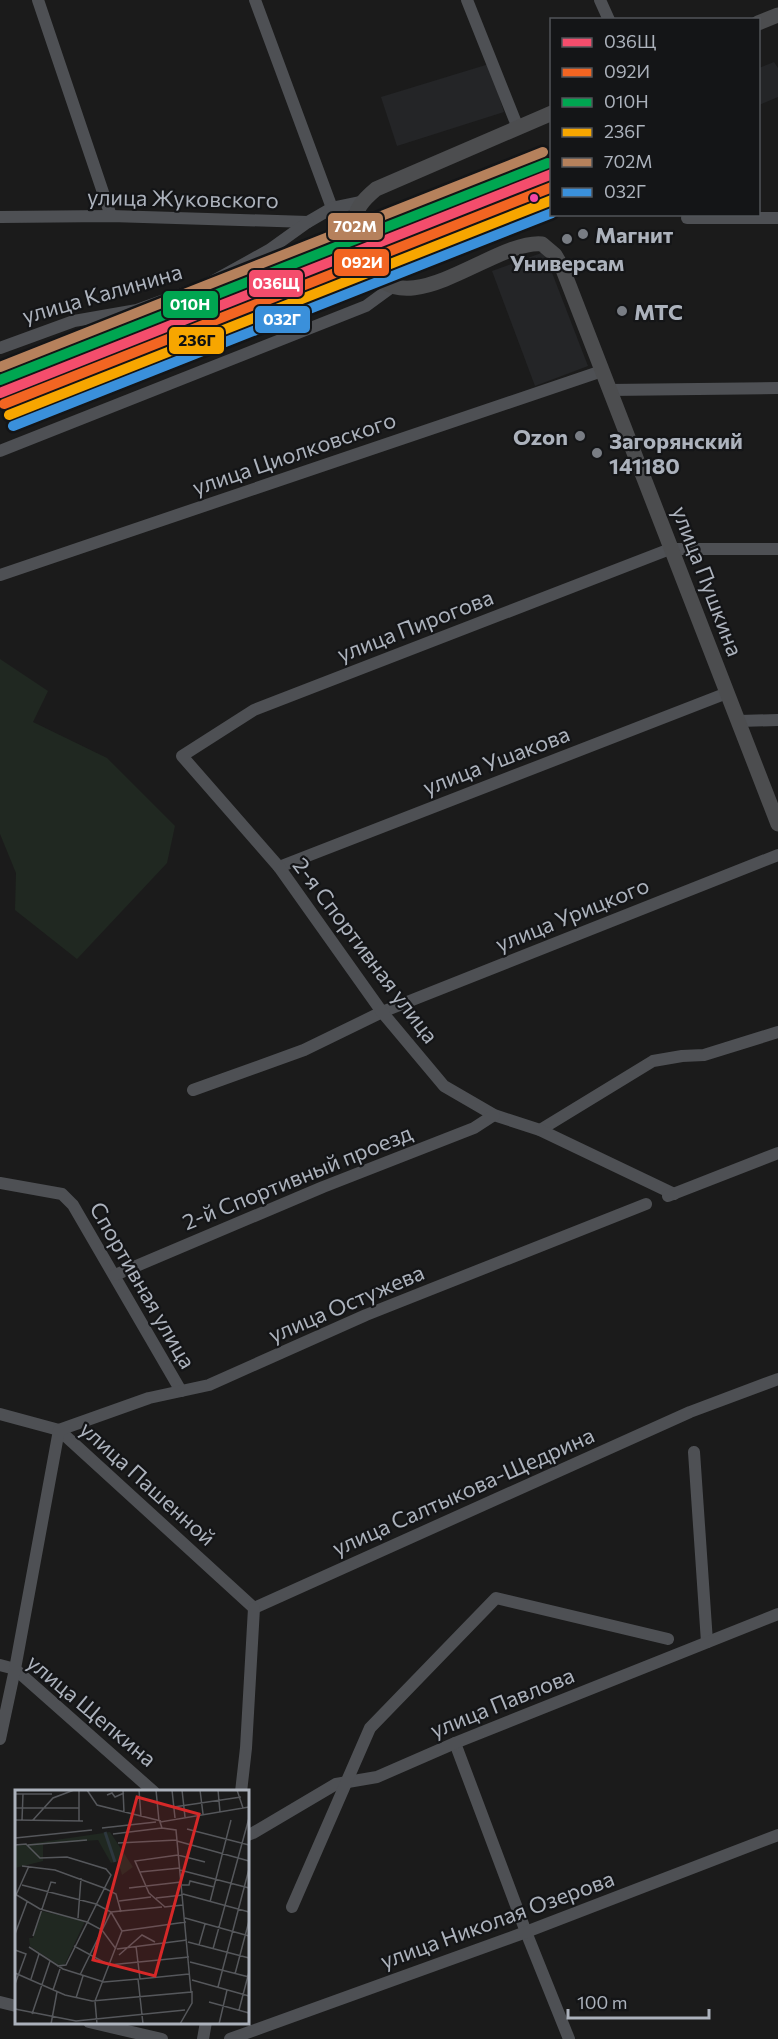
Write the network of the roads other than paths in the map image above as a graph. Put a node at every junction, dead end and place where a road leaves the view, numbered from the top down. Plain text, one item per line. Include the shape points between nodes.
1 (38, 0) edge
2 (255, 0) edge
3 (600, 0) edge
4 (469, 1) edge
5 (778, 15) edge
6 (608, 18) edge
7 (760, 23) edge
8 (550, 114) edge
9 (518, 128) junction
10 (361, 202) junction
11 (332, 208) junction
12 (111, 216) junction
13 (0, 217) edge
14 (687, 218) dead end
15 (778, 218) edge
16 (308, 222) junction
17 (392, 287) junction
18 (0, 348) edge
19 (602, 371) junction
20 (778, 388) edge
21 (609, 390) junction
22 (0, 452) edge
23 (670, 549) junction
24 (778, 549) edge
25 (0, 575) edge
26 (727, 693) junction
27 (778, 720) edge
28 (739, 721) junction
29 (182, 756) joint
30 (778, 824) edge
31 (778, 855) edge
32 (279, 867) junction
33 (382, 1012) junction
34 (778, 1032) edge
35 (193, 1090) dead end
36 (494, 1115) junction
37 (540, 1130) junction
38 (778, 1153) edge
39 (0, 1184) edge
40 (646, 1203) dead end
41 (115, 1275) junction
42 (778, 1379) edge
43 (180, 1391) junction
44 (0, 1414) edge
45 (59, 1430) junction
46 (694, 1452) dead end
47 (254, 1608) junction
48 (778, 1614) edge
49 (668, 1639) dead end
50 (707, 1642) junction
51 (0, 1665) edge
52 (15, 1669) junction
53 (0, 1739) edge
54 (455, 1743) junction
55 (346, 1782) junction
56 (153, 1790) edge
57 (241, 1790) edge
58 (249, 1835) edge
59 (778, 1835) edge
60 (292, 1907) dead end
61 (526, 1932) junction
62 (0, 2002) edge
63 (15, 2006) edge
64 (98, 2024) edge
65 (206, 2024) edge
66 (162, 2039) edge
67 (203, 2039) edge
68 (230, 2039) edge
69 (568, 2039) edge

1 - 12 street
2 - 11 street
3 - 6 street
4 - 9 street
5 - 7 main road
8 - 9 main road
9 - 10 main road via 376,189
10 - 11 street, улица Жуковского
10 - 17 main road via 355,216 360,244 371,269
11 - 16 street, улица Жуковского
12 - 13 street, улица Жуковского
12 - 16 street, улица Жуковского
14 - 15 street
16 - 18 street, улица Калинина via 269,250 206,285 137,310 74,321
17 - 19 main road, улица Пушкина via 429,284 525,245 542,244 555,255
17 - 22 street via 366,306
19 - 21 main road, улица Пушкина
19 - 25 street, улица Циолковского
20 - 21 street
21 - 23 main road, улица Пушкина
23 - 24 street
23 - 26 main road, улица Пушкина
23 - 29 street, улица Пирогова via 254,710
26 - 28 main road, улица Пушкина
26 - 32 street, улица Ушакова
27 - 28 street
28 - 30 main road, улица Пушкина
29 - 32 street, 2-я Спортивная улица
31 - 33 street, улица Урицкого
32 - 33 street, 2-я Спортивная улица
33 - 35 street, улица Урицкого via 304,1050
33 - 36 street, 2-я Спортивная улица via 444,1086
34 - 37 street via 704,1055 653,1061
36 - 37 street, 2-я Спортивная улица
36 - 41 street, 2-й Спортивный проезд via 474,1128
37 - 38 street, 2-я Спортивная улица via 668,1196
39 - 41 street, Спортивная улица via 62,1194 73,1205
40 - 43 street, улица Остужева via 366,1315 209,1385
41 - 43 street, Спортивная улица
42 - 47 street, улица Салтыкова-Щедрина via 690,1412
43 - 45 street, улица Остужева via 148,1398
44 - 45 street, улица Пашенной
45 - 47 street, улица Пашенной
45 - 52 street
46 - 50 street
47 - 57 street
48 - 50 street, улица Павлова
49 - 55 street via 496,1598 370,1728
50 - 54 street, улица Павлова
51 - 52 street, улица Щепкина
52 - 53 street
52 - 56 street, улица Щепкина
54 - 55 street, улица Павлова via 377,1777
54 - 61 street
55 - 58 street, улица Павлова via 336,1784
55 - 60 street
59 - 61 street, улица Николая Озерова
61 - 68 street, улица Николая Озерова
61 - 69 street
62 - 63 street
64 - 66 street
65 - 67 street

